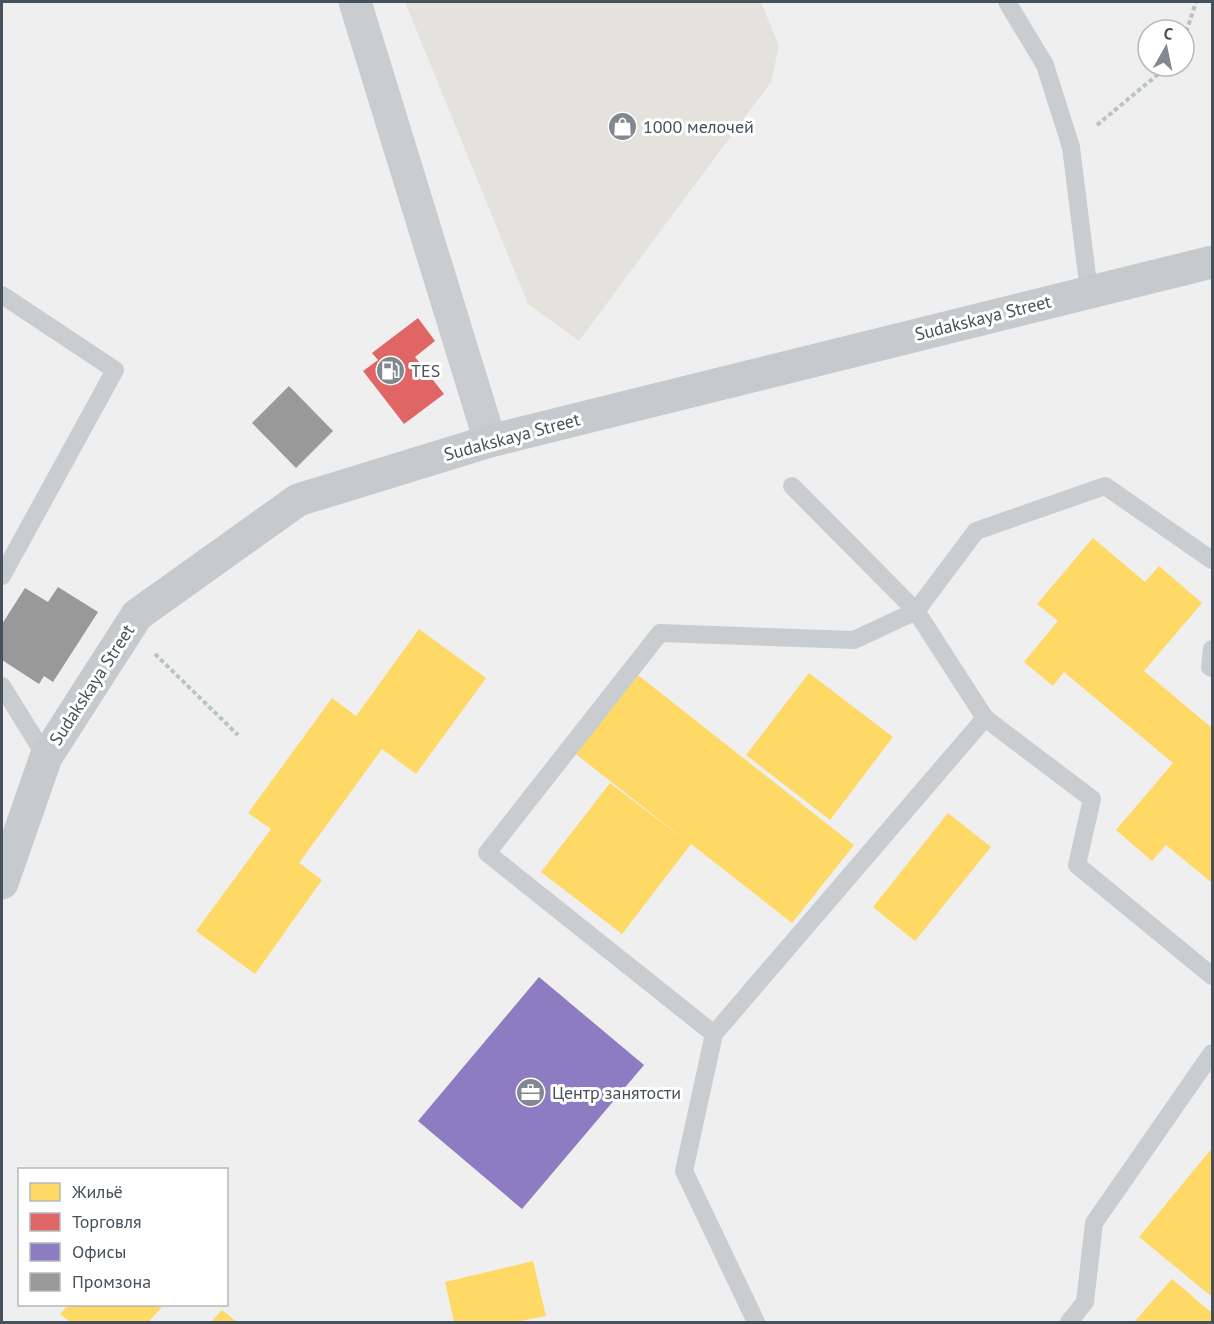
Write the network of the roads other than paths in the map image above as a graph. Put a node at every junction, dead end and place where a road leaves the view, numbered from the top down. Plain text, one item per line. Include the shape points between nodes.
1 (354, 2) edge
2 (1006, 2) edge
3 (1212, 262) edge
4 (1089, 291) junction
5 (2, 295) edge
6 (490, 441) junction
7 (792, 486) dead end
8 (1212, 560) edge
9 (2, 576) edge
10 (916, 611) junction
11 (1212, 649) edge
12 (1212, 668) edge
13 (2, 686) edge
14 (985, 718) junction
15 (46, 757) junction
16 (2, 883) edge
17 (1212, 976) edge
18 (714, 1034) junction
19 (1212, 1053) edge
20 (756, 1323) edge
21 (1069, 1323) edge

1 - 6 street
2 - 4 lane via 1046,64 1071,147
3 - 4 main road, Sudakskaya Street
4 - 6 main road, Sudakskaya Street
5 - 9 lane via 115,370
6 - 15 main road, Sudakskaya Street via 298,500 137,615
7 - 10 lane
8 - 10 lane via 1105,486 976,531
10 - 14 lane
10 - 18 lane via 854,640 660,633 487,853
11 - 12 lane
13 - 15 lane
14 - 17 lane via 1092,799 1077,865
14 - 18 lane
15 - 16 main road, Sudakskaya Street
18 - 20 lane via 684,1171
19 - 21 lane via 1094,1223 1085,1302

